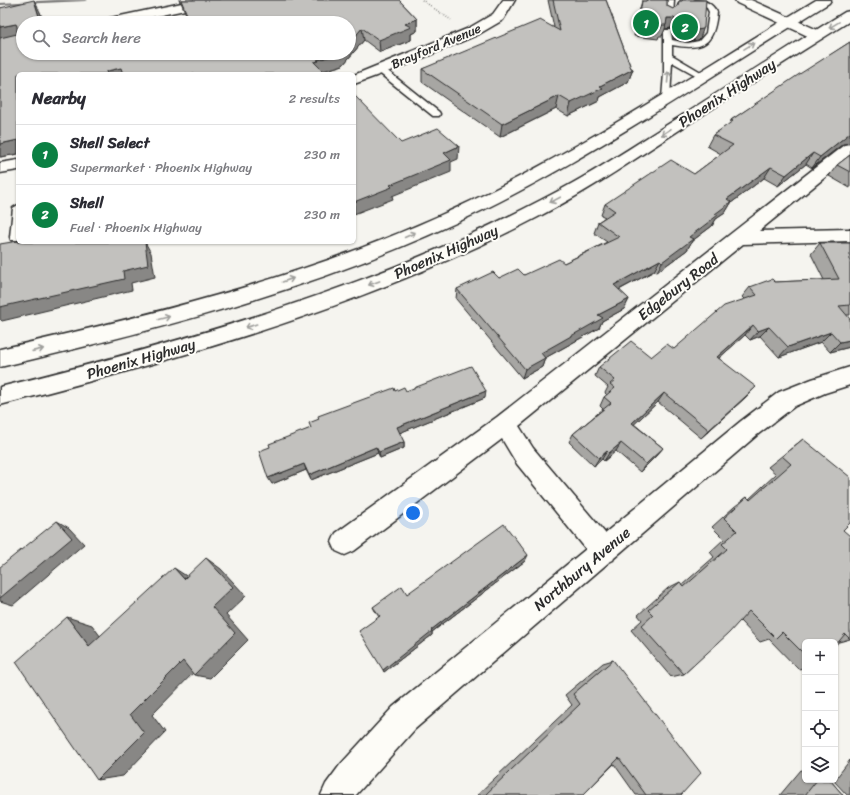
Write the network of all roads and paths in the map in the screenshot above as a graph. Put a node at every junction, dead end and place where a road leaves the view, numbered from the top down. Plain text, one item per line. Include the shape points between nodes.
1 (214, 0) edge
2 (422, 0) edge
3 (509, 0) edge
4 (670, 0) edge
5 (698, 0) edge
6 (741, 0) edge
7 (825, 0) edge
8 (850, 15) edge
9 (125, 16) edge
10 (669, 17) edge
11 (788, 22) junction
12 (474, 31) junction
13 (668, 32) edge
14 (817, 35) junction
15 (668, 42) junction
16 (668, 56) junction
17 (381, 70) junction
18 (702, 75) junction
19 (356, 79) edge
20 (666, 98) junction
21 (436, 114) dead end
22 (850, 149) edge
23 (16, 165) edge
24 (0, 168) edge
25 (16, 227) edge
26 (850, 235) edge
27 (15, 237) dead end
28 (740, 238) junction
29 (0, 358) edge
30 (850, 376) edge
31 (0, 396) edge
32 (505, 424) junction
33 (345, 542) dead end
34 (604, 551) junction
35 (337, 795) edge

1 - 9 main road via 139,11
2 - 12 path via 451,20
3 - 12 main road, Brayford Avenue via 498,17
4 - 10 lane
5 - 15 lane via 710,7 712,12 709,37 695,45
6 - 11 main road
7 - 11 main road, Phoenix Highway
8 -> 14 main road, Phoenix Highway
11 - 14 main road
18 -> 11 main road, Phoenix Highway
12 - 17 main road, Brayford Avenue
13 - 15 lane
14 -> 31 main road, Phoenix Highway via 578,187 475,241 392,277 228,334 99,372
15 - 16 lane
16 - 18 lane
20 -> 16 lane
17 - 19 main road, Brayford Avenue
17 - 21 lane
18 - 20 main road, Phoenix Highway
29 -> 20 main road, Phoenix Highway via 193,310 286,281 389,244 474,207 540,174
22 - 28 main road, Edgebury Road
23 - 24 main road
25 - 27 lane
26 - 28 main road
28 - 32 main road, Edgebury Road
30 - 34 main road, Northbury Avenue via 787,399
32 - 33 main road, Edgebury Road
32 - 34 main road via 525,456
34 - 35 main road, Northbury Avenue via 404,718

